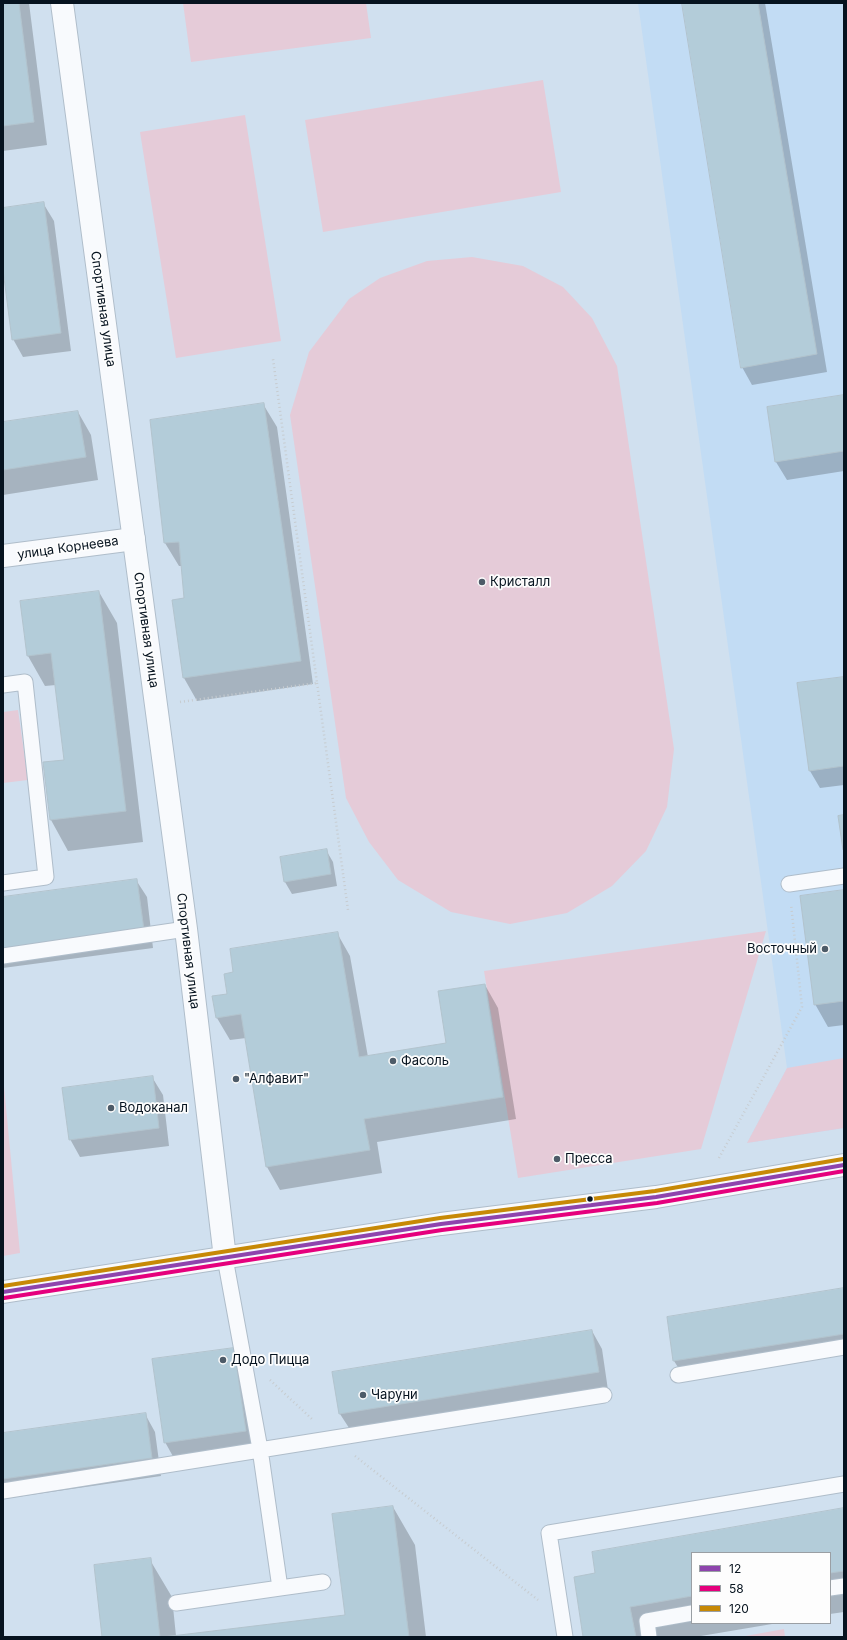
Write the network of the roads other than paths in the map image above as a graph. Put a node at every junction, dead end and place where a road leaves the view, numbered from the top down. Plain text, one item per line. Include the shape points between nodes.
1 (62, 3) edge
2 (134, 539) junction
3 (3, 556) edge
4 (3, 685) edge
5 (844, 876) edge
6 (3, 883) edge
7 (789, 884) road end
8 (186, 929) junction
9 (3, 956) edge
10 (844, 1165) edge
11 (225, 1258) junction
12 (3, 1292) edge
13 (844, 1347) edge
14 (678, 1375) dead end
15 (604, 1395) dead end
16 (260, 1449) junction
17 (844, 1484) edge
18 (3, 1491) edge
19 (323, 1582) dead end
20 (844, 1586) edge
21 (280, 1588) junction
22 (831, 1588) edge
23 (176, 1603) dead end
24 (691, 1613) edge
25 (565, 1637) edge
26 (649, 1637) edge

1 - 2 street, Спортивная улица
2 - 3 street, улица Корнеева
2 - 8 street, Спортивная улица
4 - 6 lane via 25,682 46,877
5 - 7 lane
8 - 9 lane
8 - 11 street, Спортивная улица
10 - 11 street via 656,1197 441,1224
11 - 12 street
11 - 16 lane
13 - 14 lane
15 - 16 lane
16 - 18 lane
16 - 21 lane
17 - 25 lane via 549,1533
19 - 21 lane
20 - 22 lane
21 - 23 lane
24 - 26 lane via 647,1621

